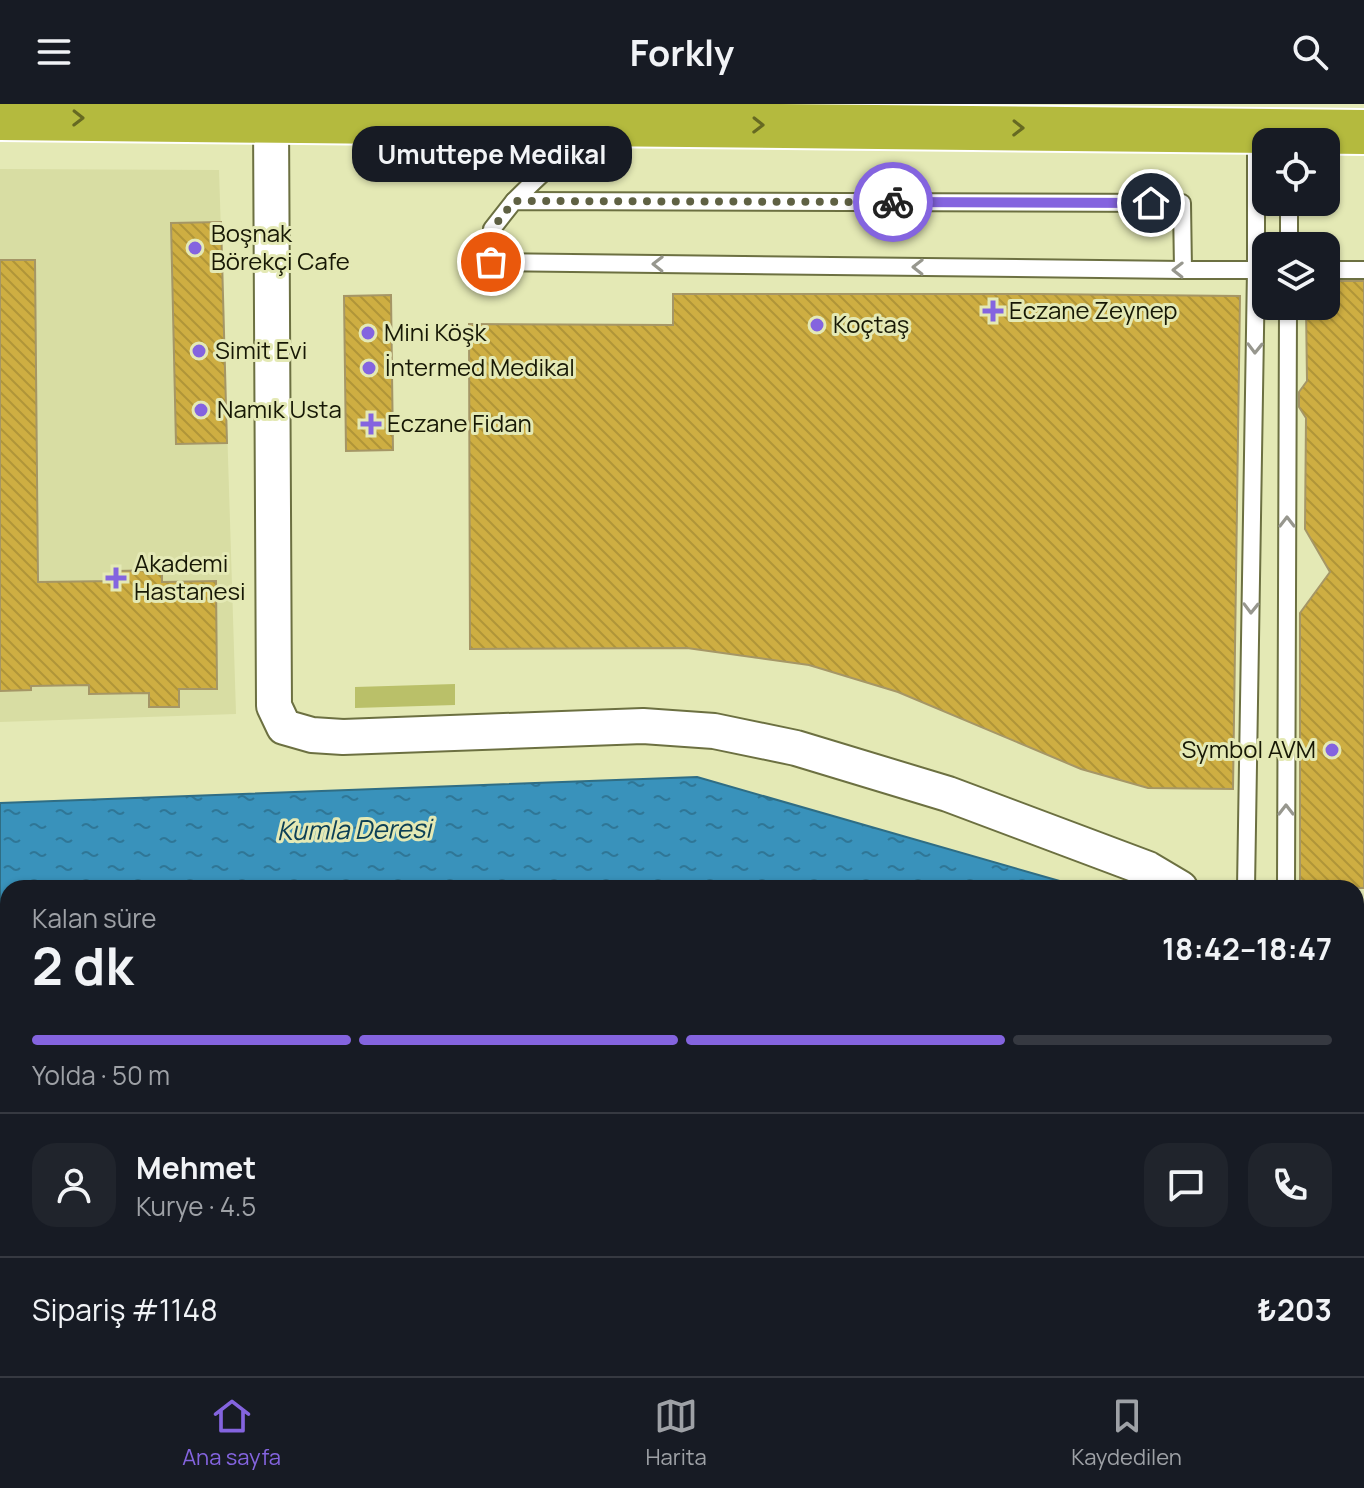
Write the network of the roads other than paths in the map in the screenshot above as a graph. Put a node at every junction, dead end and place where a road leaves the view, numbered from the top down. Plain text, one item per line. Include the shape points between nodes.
1 (0, 118) edge
2 (271, 120) junction
3 (690, 124) junction
4 (1364, 132) edge
5 (1340, 133) edge
6 (1252, 134) edge
7 (514, 201) junction
8 (1183, 270) junction
9 (1252, 270) edge
10 (1340, 270) edge
11 (1364, 270) edge
12 (1260, 320) edge
13 (1288, 320) edge
14 (1167, 880) edge
15 (1246, 880) edge
16 (1286, 880) edge

1 -> 2 highway
2 - 3 highway
2 - 14 street via 274,706 284,727 343,737 643,726 714,731 796,748 948,794
3 -> 6 highway
3 - 7 lane via 574,149
4 - 5 highway
7 - 8 lane via 1182,203
8 -> 7 lane via 491,262 492,229
8 - 9 lane
10 - 11 lane
12 -> 15 lane
16 -> 13 lane

